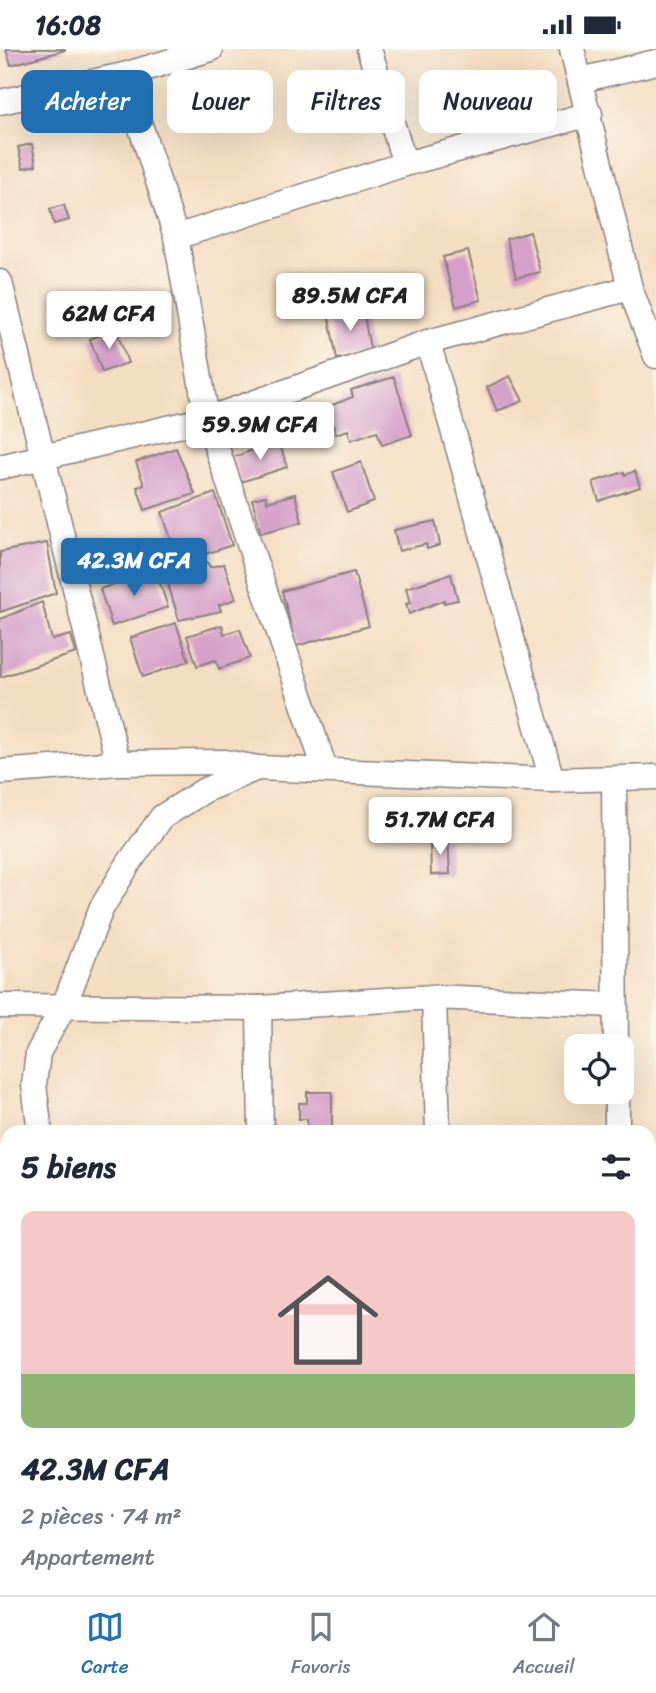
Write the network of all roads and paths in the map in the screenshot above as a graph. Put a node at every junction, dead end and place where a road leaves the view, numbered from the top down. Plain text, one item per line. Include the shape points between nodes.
1 (211, 49) edge
2 (369, 49) edge
3 (572, 49) edge
4 (656, 62) edge
5 (141, 70) edge
6 (582, 80) junction
7 (21, 97) edge
8 (0, 102) edge
9 (590, 114) junction
10 (143, 133) edge
11 (405, 164) junction
12 (176, 237) junction
13 (0, 282) edge
14 (630, 288) junction
15 (428, 342) junction
16 (656, 356) edge
17 (207, 419) junction
18 (45, 457) junction
19 (0, 467) edge
20 (118, 763) junction
21 (258, 768) junction
22 (325, 769) junction
23 (0, 772) edge
24 (656, 776) edge
25 (614, 779) junction
26 (552, 780) junction
27 (434, 997) junction
28 (615, 1005) junction
29 (0, 1006) edge
30 (64, 1006) junction
31 (259, 1007) junction
32 (616, 1034) edge
33 (617, 1104) edge
34 (39, 1125) edge
35 (261, 1125) edge
36 (438, 1125) edge
37 (617, 1125) edge

1 - 5 street
2 - 11 street
3 - 6 street
4 - 6 street
6 - 9 street
7 - 8 street
9 - 11 street
9 - 14 street
10 - 12 street
11 - 12 street
12 - 17 street
13 - 18 street
14 - 15 street
14 - 16 street
15 - 17 street
15 - 26 street
17 - 18 street
17 - 22 street
18 - 19 street
18 - 20 street
20 - 21 street via 225,762
20 - 23 street
21 - 22 street
21 - 30 street via 205,790 162,817 101,909
22 - 26 street
24 - 25 street
25 - 26 street
25 - 28 street
27 - 28 street
27 - 31 street
27 - 36 street
28 - 32 street
29 - 30 street
30 - 31 street
30 - 34 street via 38,1053 34,1085
31 - 35 street
33 - 37 street

